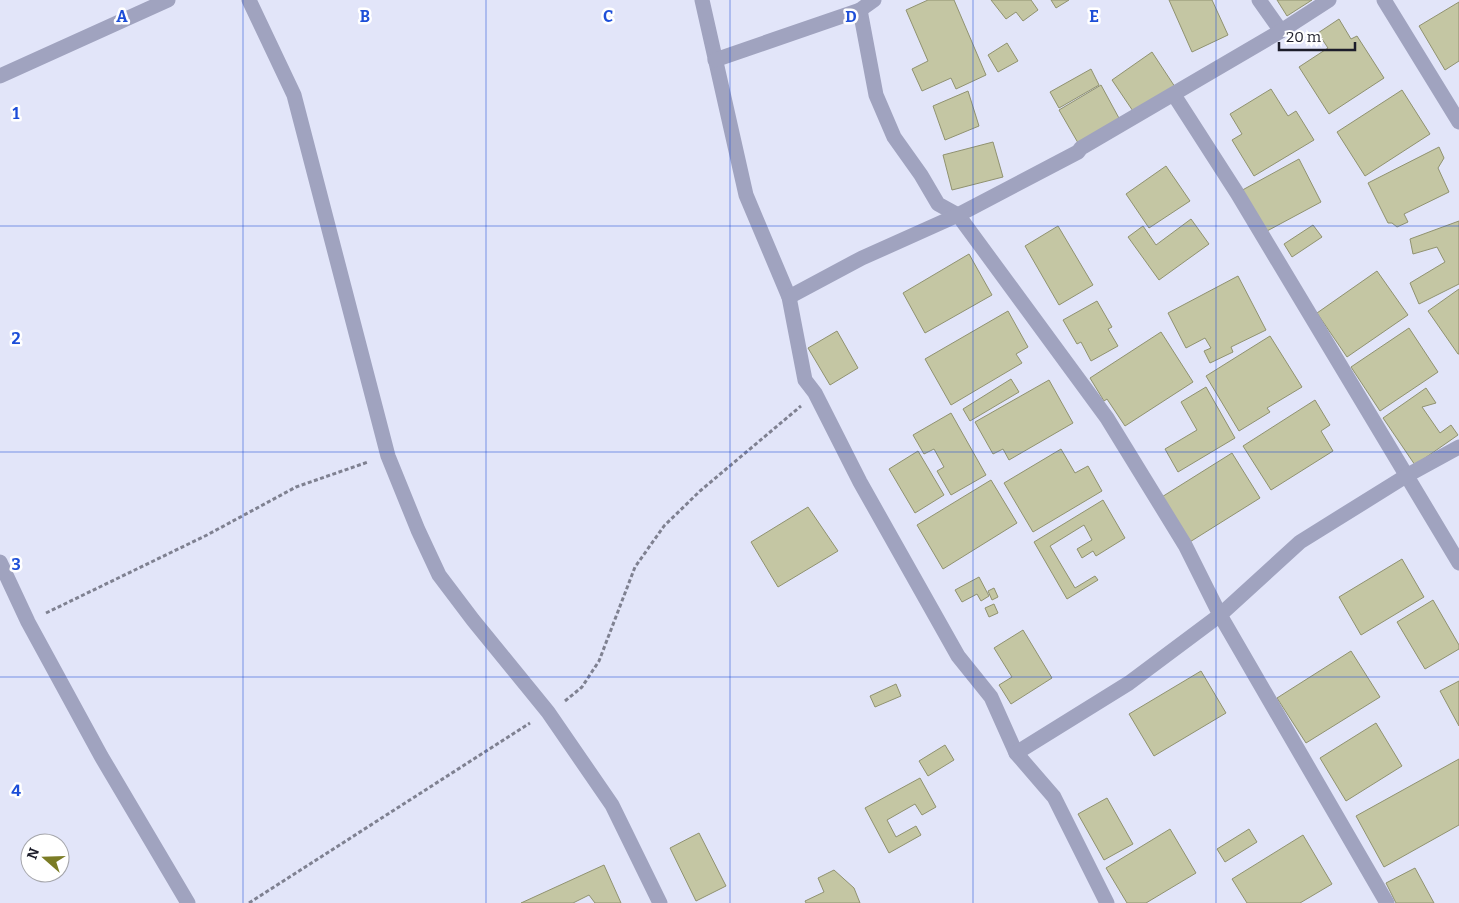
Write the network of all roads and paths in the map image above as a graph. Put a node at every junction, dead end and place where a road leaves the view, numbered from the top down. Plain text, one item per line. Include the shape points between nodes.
1 (168, 0) edge
2 (249, 0) edge
3 (702, 0) edge
4 (874, 0) edge
5 (1259, 0) edge
6 (1328, 0) edge
7 (1384, 0) edge
8 (860, 10) junction
9 (1281, 31) junction
10 (715, 60) junction
11 (0, 76) edge
12 (1174, 95) junction
13 (1459, 122) edge
14 (958, 215) junction
15 (788, 297) junction
16 (815, 393) junction
17 (1459, 447) edge
18 (388, 456) junction
19 (1406, 476) junction
20 (0, 562) edge
21 (1459, 563) edge
22 (1220, 615) junction
23 (28, 622) junction
24 (548, 712) junction
25 (1016, 752) junction
26 (188, 903) edge
27 (249, 903) edge
28 (660, 903) edge
29 (1107, 903) edge
30 (1387, 903) edge

1 - 11 street
2 - 18 street via 294,96
3 - 10 street
4 - 8 street
5 - 9 street
6 - 9 street
7 - 13 street
8 - 10 street
8 - 14 street via 876,95 894,137 938,204
9 - 12 street
10 - 15 street via 746,195
12 - 14 street via 1078,152
12 - 19 street
14 - 15 street via 870,254
14 - 22 street via 1107,418 1185,545
15 - 16 street via 805,380
16 - 24 path via 664,526 635,567 606,648 588,678 568,700
16 - 25 street via 860,482 954,648 991,697
17 - 19 street
18 - 23 path via 296,487 207,535
18 - 24 street via 439,575
19 - 21 street
19 - 22 street via 1300,542
20 - 23 street
22 - 25 street via 1129,683
22 - 30 street
23 - 26 street
24 - 27 path via 487,748
24 - 28 street via 612,805
25 - 29 street via 1054,797

